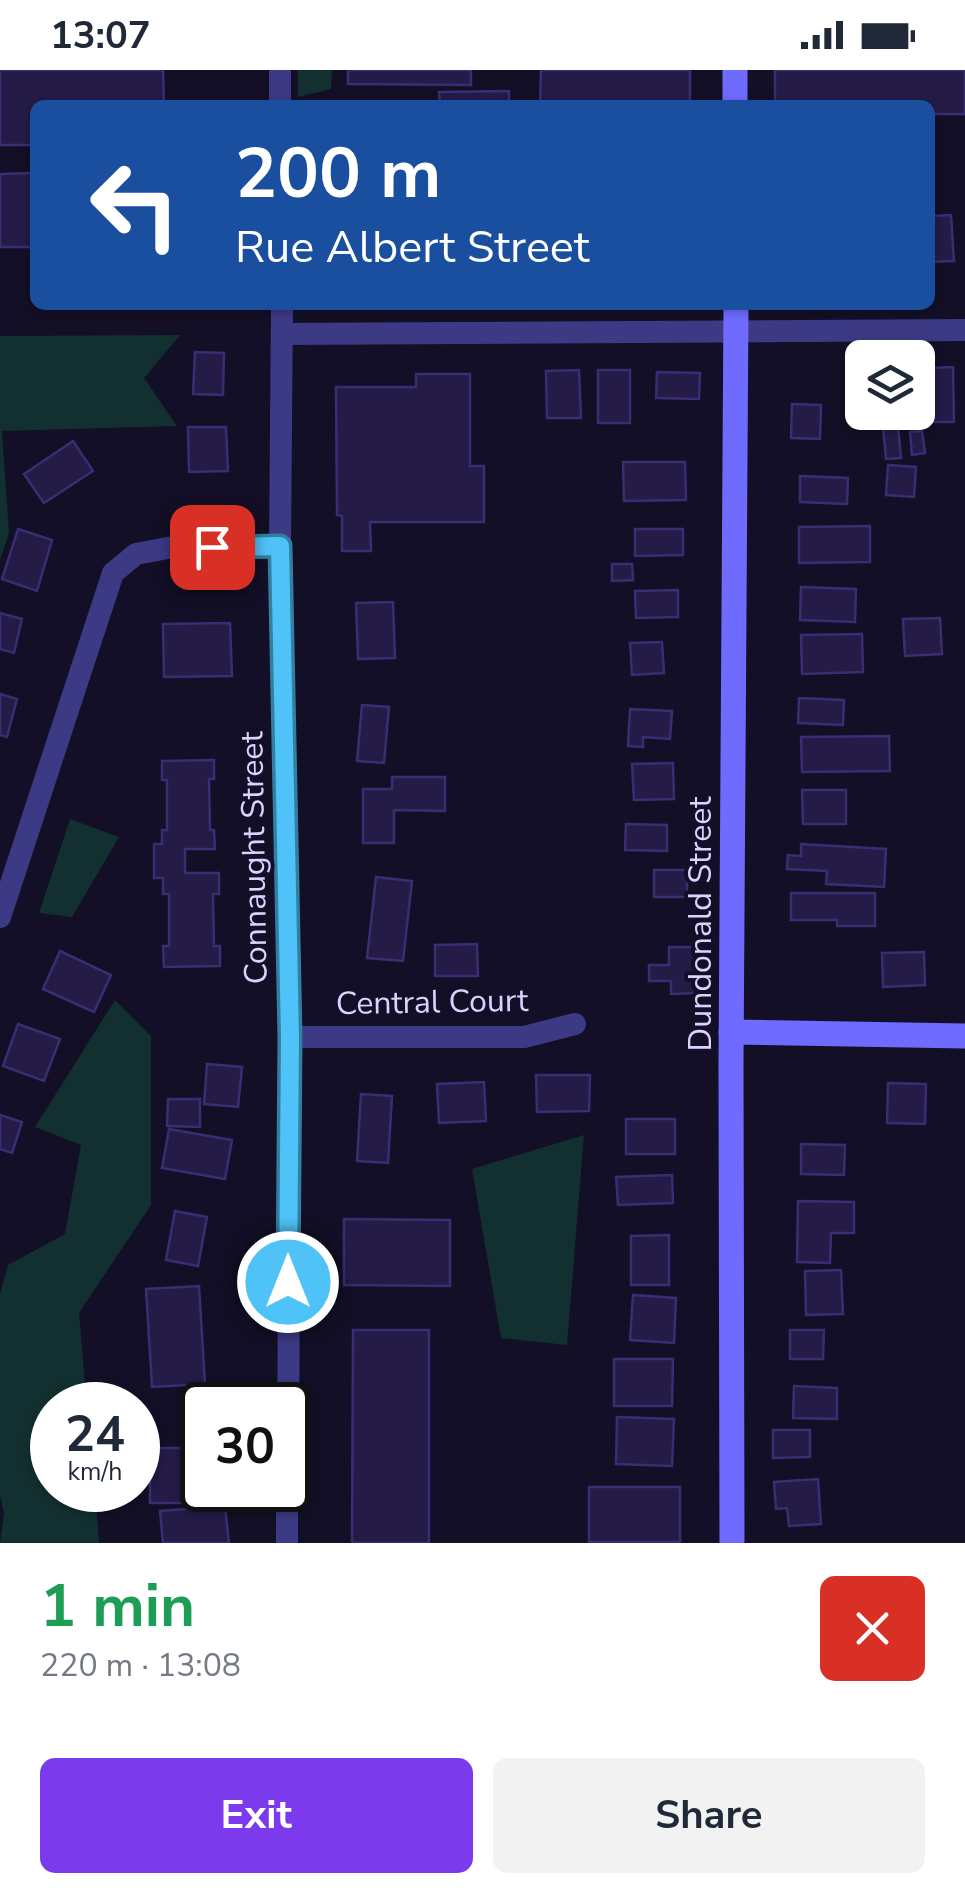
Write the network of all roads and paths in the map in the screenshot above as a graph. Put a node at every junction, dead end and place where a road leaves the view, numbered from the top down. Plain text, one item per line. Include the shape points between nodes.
1 (280, 70) edge
2 (735, 70) edge
3 (280, 100) edge
4 (735, 100) edge
5 (282, 310) edge
6 (736, 317) edge
7 (965, 330) edge
8 (282, 334) junction
9 (280, 546) junction
10 (0, 917) edge
11 (574, 1024) dead end
12 (731, 1032) junction
13 (965, 1036) edge
14 (290, 1038) junction
15 (288, 1382) edge
16 (288, 1512) edge
17 (287, 1543) edge
18 (732, 1543) edge

1 - 3 street
2 - 4 street
5 - 8 street, Connaught Street
6 - 7 street
6 - 8 street
6 - 12 street, Dundonald Street
8 - 9 street, Connaught Street
9 - 10 street via 172,547 136,554 113,574
9 - 14 street, Connaught Street
11 - 14 street, Central Court via 524,1037
12 - 13 street
12 - 18 street, Dundonald Street
14 - 15 street, Connaught Street
16 - 17 street

